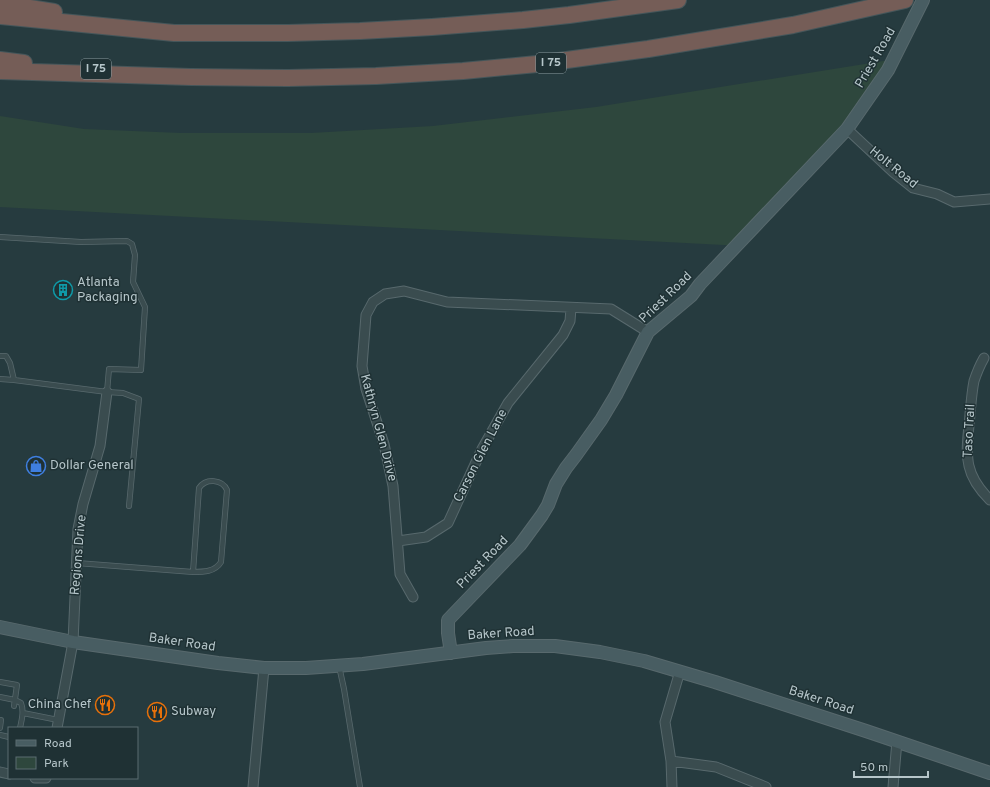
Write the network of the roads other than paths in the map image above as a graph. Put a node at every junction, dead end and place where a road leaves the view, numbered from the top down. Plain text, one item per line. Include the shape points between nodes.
1 (678, 0) edge
2 (905, 0) edge
3 (924, 0) edge
4 (0, 3) edge
5 (0, 16) edge
6 (174, 33) junction
7 (0, 60) edge
8 (0, 71) edge
9 (192, 77) junction
10 (847, 129) junction
11 (990, 199) edge
12 (0, 237) edge
13 (571, 308) junction
14 (648, 332) junction
15 (0, 356) edge
16 (984, 358) dead end
17 (0, 379) edge
18 (14, 380) junction
19 (107, 392) junction
20 (990, 500) edge
21 (129, 506) dead end
22 (398, 541) junction
23 (77, 563) junction
24 (192, 572) junction
25 (413, 597) dead end
26 (0, 628) edge
27 (73, 642) junction
28 (451, 653) junction
29 (339, 666) junction
30 (264, 668) junction
31 (680, 671) junction
32 (0, 682) edge
33 (2, 698) edge
34 (15, 700) junction
35 (4, 705) dead end
36 (14, 706) dead end
37 (23, 713) junction
38 (1, 720) dead end
39 (58, 724) edge
40 (20, 727) edge
41 (0, 728) edge
42 (897, 741) junction
43 (671, 761) junction
44 (990, 772) edge
45 (253, 787) edge
46 (360, 787) edge
47 (672, 787) edge
48 (766, 787) edge
49 (893, 787) edge

1 - 6 highway via 524,20 432,27 288,33
2 - 9 highway, I 75 via 793,25 537,64 376,76
3 - 10 main road, Priest Road via 888,70
4 - 6 highway
5 - 6 highway
7 - 9 highway, I 75
8 - 9 highway
10 - 11 street, Holt Road via 913,188 937,194 954,202
10 - 14 main road, Priest Road via 691,296
12 - 19 lane via 81,242 127,241 132,244 135,255 133,282 145,307 141,370 109,369
13 - 14 street, Kathryn Glen Drive via 611,309
13 - 22 street, Carson Glen Lane via 570,321 563,335 508,403 482,449 448,523 426,537
13 - 22 street, Kathryn Glen Drive via 447,302 404,291 385,294 373,302 366,314 362,366 393,486
14 - 28 main road, Priest Road via 601,420 556,484 542,516 520,545 448,620
15 - 18 lane via 6,356
16 - 20 street, Taso Trail via 972,392 968,457 979,489
17 - 18 lane
18 - 19 lane
19 - 21 lane via 123,393 139,399
19 - 23 street, Regions Drive via 100,446 78,529
22 - 25 street, Kathryn Glen Drive via 400,574
23 - 24 lane
23 - 27 street, Regions Drive
24 - 24 lane via 212,570 221,562 227,490 219,482 205,482 199,488
26 - 27 main road, Baker Road
27 - 30 main road, Baker Road
27 - 39 street, Regions Drive
28 - 29 main road, Baker Road
28 - 31 main road, Baker Road via 514,646 555,646 600,652
29 - 30 main road, Baker Road
29 - 46 lane
30 - 45 street
31 - 42 main road, Baker Road
31 - 43 street via 665,722
32 - 34 lane via 17,685
33 - 34 lane
33 - 35 lane
34 - 36 lane
34 - 37 lane via 21,703
37 - 39 lane
37 - 40 lane
38 - 41 lane
42 - 44 main road, Baker Road
42 - 49 street
43 - 47 street
43 - 48 street via 716,767

